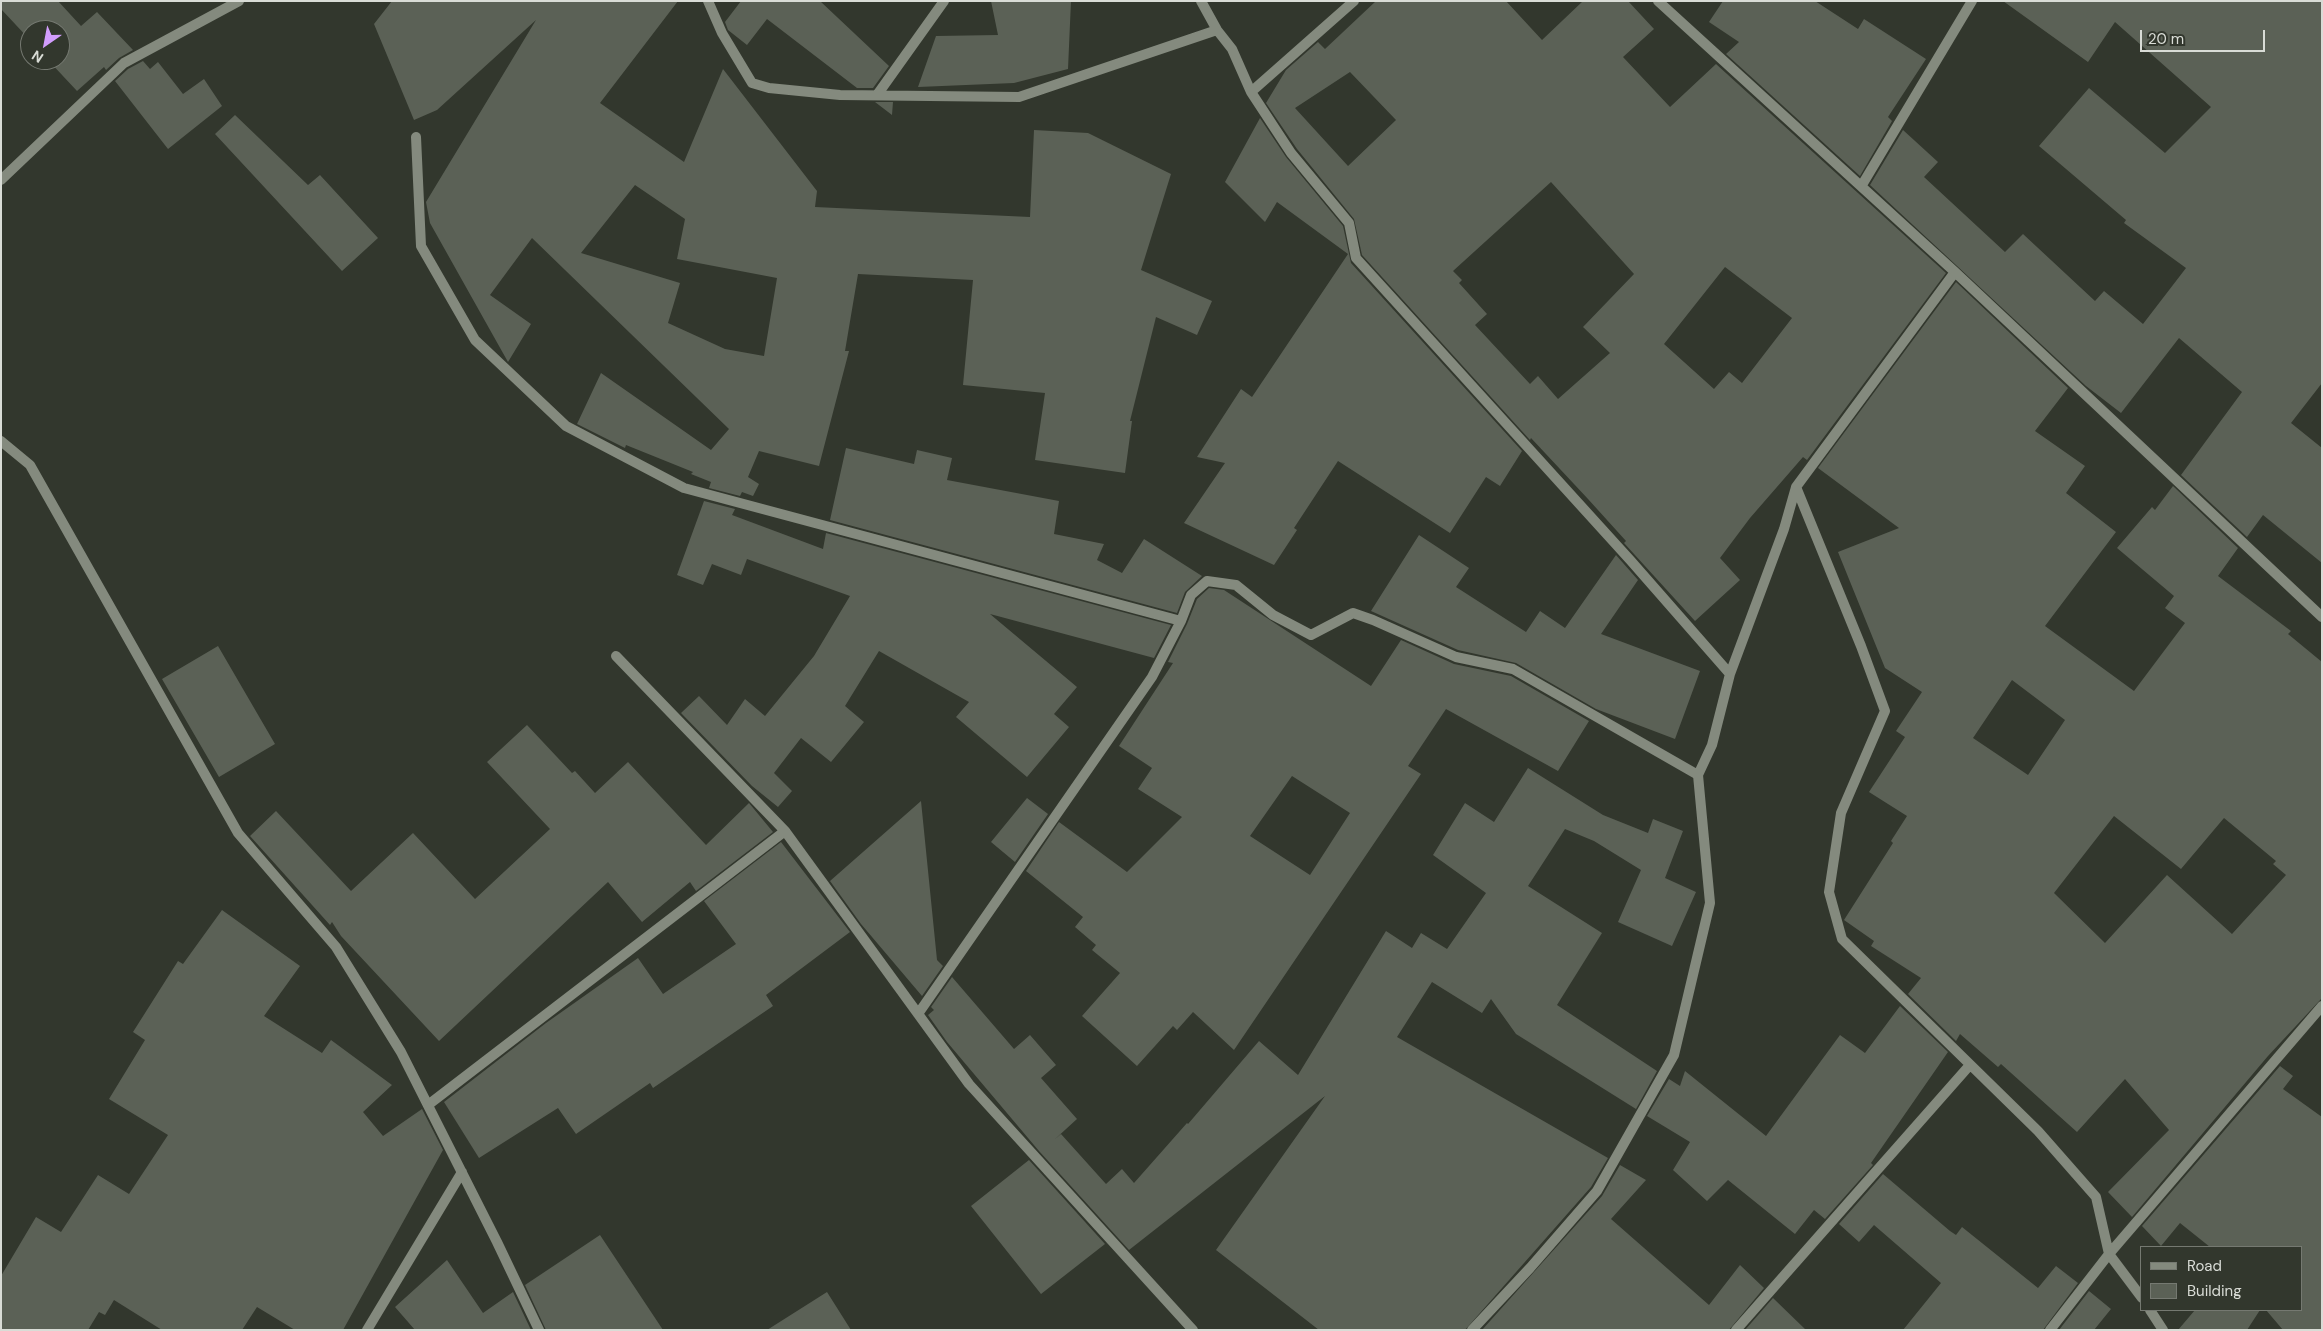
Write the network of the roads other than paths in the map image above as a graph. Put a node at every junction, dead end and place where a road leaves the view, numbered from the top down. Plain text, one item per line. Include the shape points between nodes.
1 (239, 1) edge
2 (708, 1) edge
3 (944, 1) edge
4 (1202, 1) edge
5 (1354, 1) edge
6 (1658, 1) edge
7 (1972, 1) edge
8 (1218, 30) junction
9 (1251, 92) junction
10 (878, 95) junction
11 (416, 137) dead end
12 (1, 180) edge
13 (1862, 186) junction
14 (1955, 272) junction
15 (1, 441) edge
16 (1796, 488) junction
17 (2322, 617) edge
18 (1181, 621) junction
19 (616, 656) dead end
20 (1730, 674) junction
21 (1698, 775) junction
22 (785, 831) junction
23 (2322, 1006) edge
24 (918, 1014) junction
25 (1969, 1066) junction
26 (428, 1105) junction
27 (462, 1172) junction
28 (2109, 1254) junction
29 (2140, 1295) edge
30 (2151, 1311) edge
31 (368, 1330) edge
32 (539, 1330) edge
33 (1193, 1330) edge
34 (1472, 1330) edge
35 (1736, 1330) edge
36 (2050, 1330) edge
37 (2163, 1330) edge

1 - 12 street via 124,63
2 - 10 street via 722,33 752,82 769,88
3 - 10 street
4 - 8 street
5 - 9 street
6 - 13 street
7 - 13 street
8 - 9 street via 1232,49
8 - 10 street via 1019,97
9 - 20 street via 1290,153 1349,223 1356,258
11 - 18 street via 421,246 475,340 566,426 684,488
13 - 14 street
14 - 16 street
14 - 17 street
15 - 26 street via 30,465 238,833 336,947 401,1052
16 - 20 street
16 - 25 street via 1885,711 1841,813 1829,892 1842,939
18 - 21 street via 1191,595 1207,581 1236,586 1273,615 1311,635 1353,613 1456,657 1513,669
18 - 24 street via 1152,677
19 - 22 street
20 - 21 street via 1712,745
21 - 34 street via 1710,903 1674,1055 1597,1191
22 - 24 street
22 - 26 street
23 - 28 street
24 - 33 street via 969,1084
25 - 28 street via 2038,1132 2096,1197
25 - 35 street
26 - 27 street
27 - 31 street
27 - 32 street
28 - 29 street
28 - 36 street
30 - 37 street

